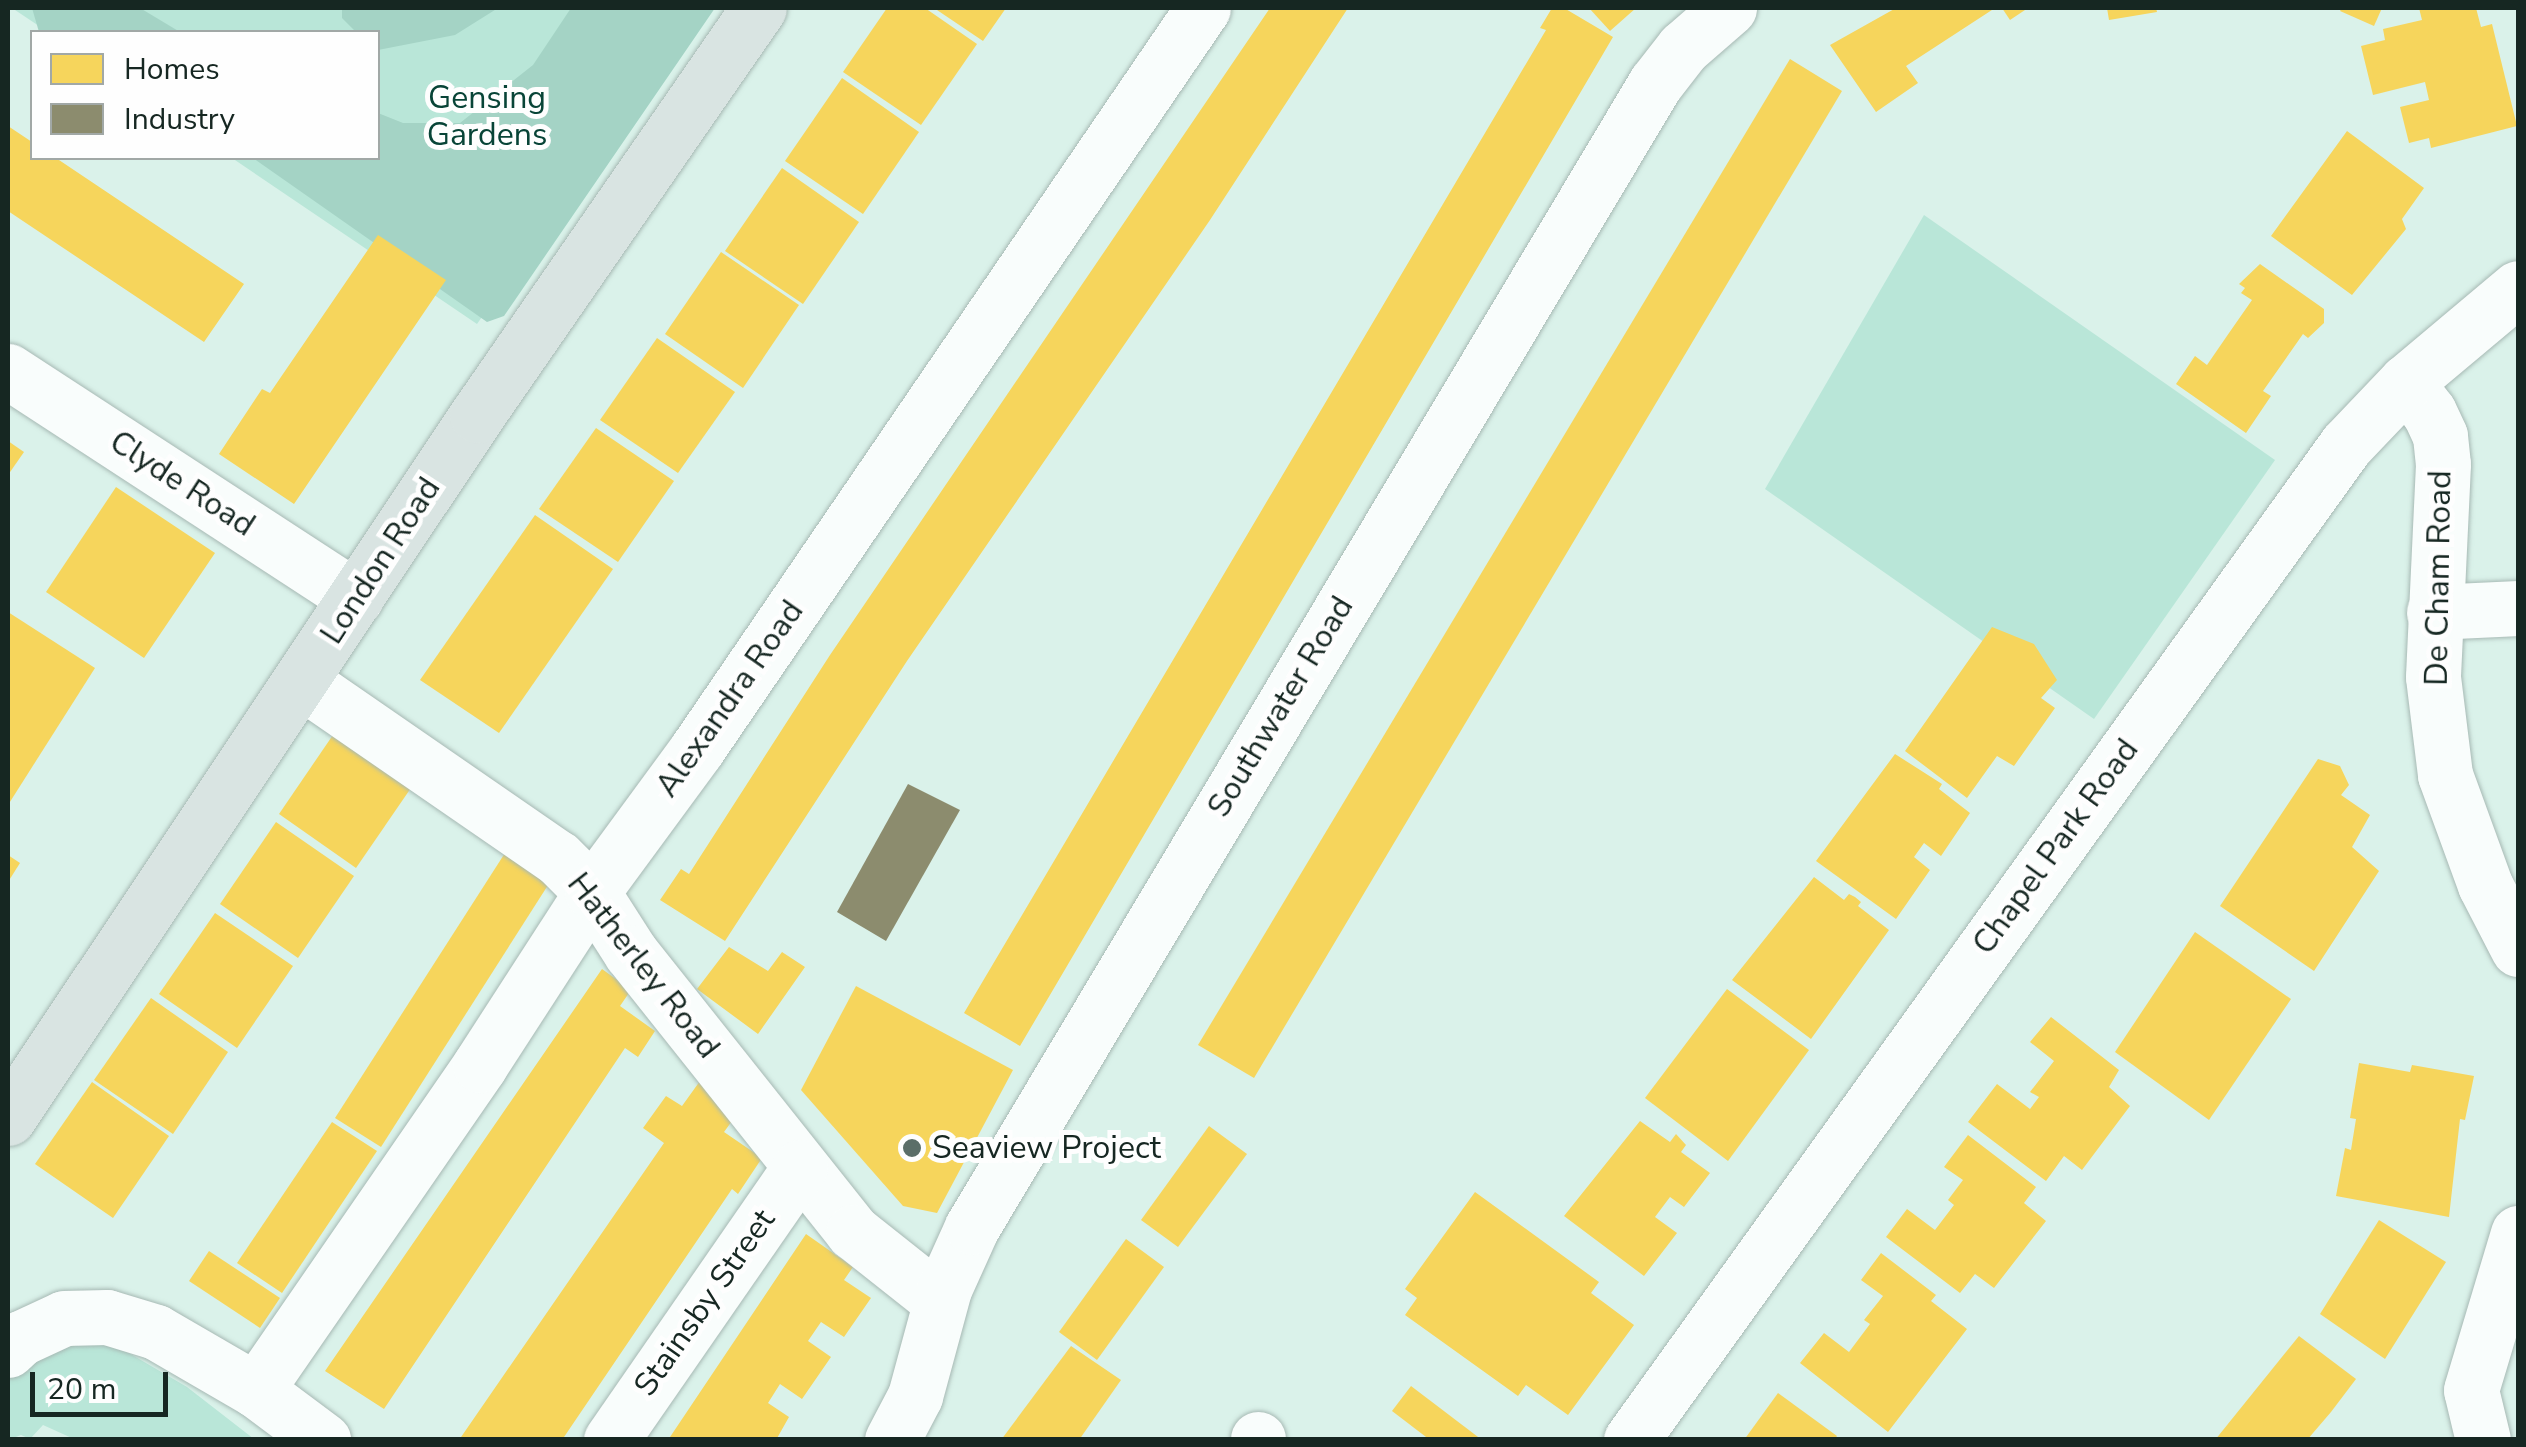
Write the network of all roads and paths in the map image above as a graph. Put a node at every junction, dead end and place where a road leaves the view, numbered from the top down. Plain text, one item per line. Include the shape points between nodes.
1 (759, 8) edge
2 (1203, 8) edge
3 (1729, 8) edge
4 (2518, 288) edge
5 (8, 371) edge
6 (2406, 382) junction
7 (356, 598) junction
8 (2518, 608) edge
9 (2434, 612) junction
10 (301, 680) junction
11 (592, 892) junction
12 (2518, 949) edge
13 (8, 1118) edge
14 (800, 1167) junction
15 (2518, 1234) edge
16 (940, 1302) junction
17 (8, 1350) edge
18 (256, 1390) junction
19 (2518, 1420) edge
20 (322, 1440) edge
21 (611, 1440) edge
22 (892, 1440) edge
23 (1631, 1440) edge
24 (2487, 1440) edge

1 - 7 main road, London Road
2 - 11 street, Alexandra Road via 697,749
3 - 16 street, Southwater Road via 1654,84 972,1227
4 - 6 street, Chapel Park Road
5 - 7 street, Clyde Road
6 - 9 street, De Cham Road via 2440,436
6 - 23 street, Chapel Park Road via 2346,445
7 - 10 main road, London Road
8 - 9 street
9 - 12 street, De Cham Road via 2433,678 2444,775 2485,885
10 - 11 street, Hatherley Road via 558,858
10 - 13 main road, London Road
11 - 14 street, Hatherley Road via 631,953
11 - 18 street, Alexandra Road
14 - 16 street, Hatherley Road via 853,1232
14 - 21 street, Stainsby Street
15 - 24 street via 2471,1390
16 - 22 street, Southwater Road via 915,1396
17 - 18 street via 64,1318 107,1317 156,1332
18 - 20 street
19 - 24 street

